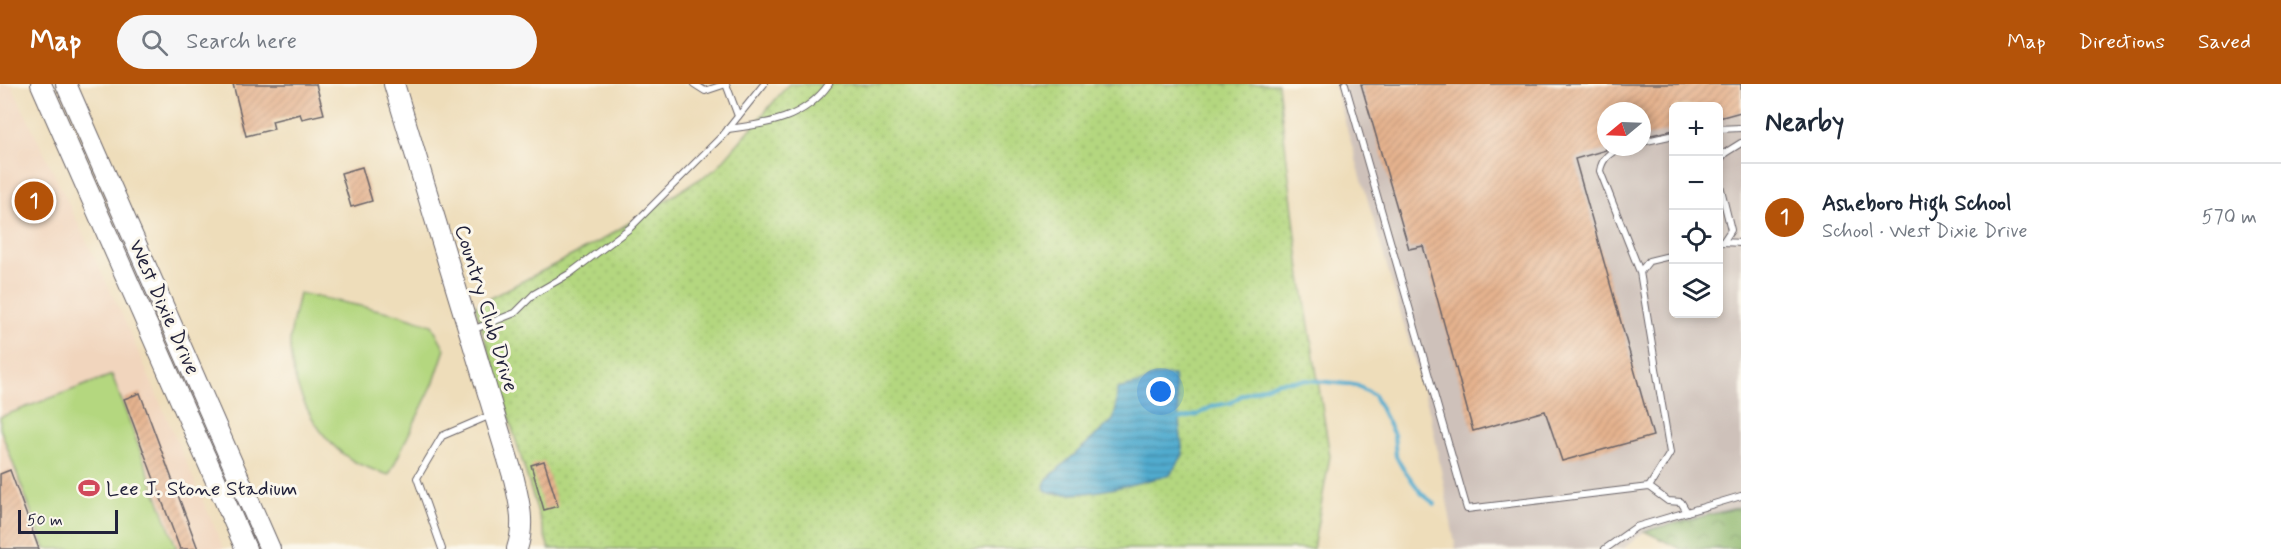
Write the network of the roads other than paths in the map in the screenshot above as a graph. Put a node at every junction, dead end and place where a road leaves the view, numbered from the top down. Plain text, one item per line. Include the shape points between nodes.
1 (41, 84) edge
2 (66, 84) edge
3 (394, 84) edge
4 (693, 84) edge
5 (726, 84) edge
6 (764, 84) edge
7 (829, 84) edge
8 (1345, 84) edge
9 (738, 116) junction
10 (1741, 128) edge
11 (728, 129) junction
12 (1723, 129) edge
13 (1669, 136) edge
14 (1651, 140) edge
15 (1741, 143) edge
16 (1608, 156) edge
17 (1723, 156) edge
18 (1723, 195) edge
19 (1723, 240) edge
20 (1723, 243) edge
21 (1741, 243) edge
22 (1669, 256) edge
23 (1640, 272) junction
24 (469, 331) junction
25 (494, 414) junction
26 (1649, 487) junction
27 (1741, 496) edge
28 (1687, 512) junction
29 (246, 549) edge
30 (270, 549) edge
31 (442, 549) edge
32 (517, 549) edge
33 (1605, 549) edge

1 - 29 main road, West Dixie Drive
2 - 30 main road, West Dixie Drive
3 - 24 main road, Country Club Drive
4 - 5 lane via 705,91
5 - 9 lane
6 - 9 lane
7 - 11 lane via 795,114
8 - 26 lane via 1467,509
9 - 11 lane
10 - 12 lane
11 - 24 lane via 630,228 569,274 534,294 515,313
13 - 14 lane
15 - 17 lane
16 - 23 lane via 1600,171
18 - 19 lane via 1731,230
20 - 21 lane
22 - 23 lane via 1649,261
23 - 26 lane via 1670,453
24 - 25 main road, Country Club Drive
25 - 31 lane via 442,436 417,478
25 - 32 main road, Country Club Drive via 522,516
26 - 28 lane via 1668,501 1681,502
27 - 28 lane
28 - 33 lane via 1636,527

